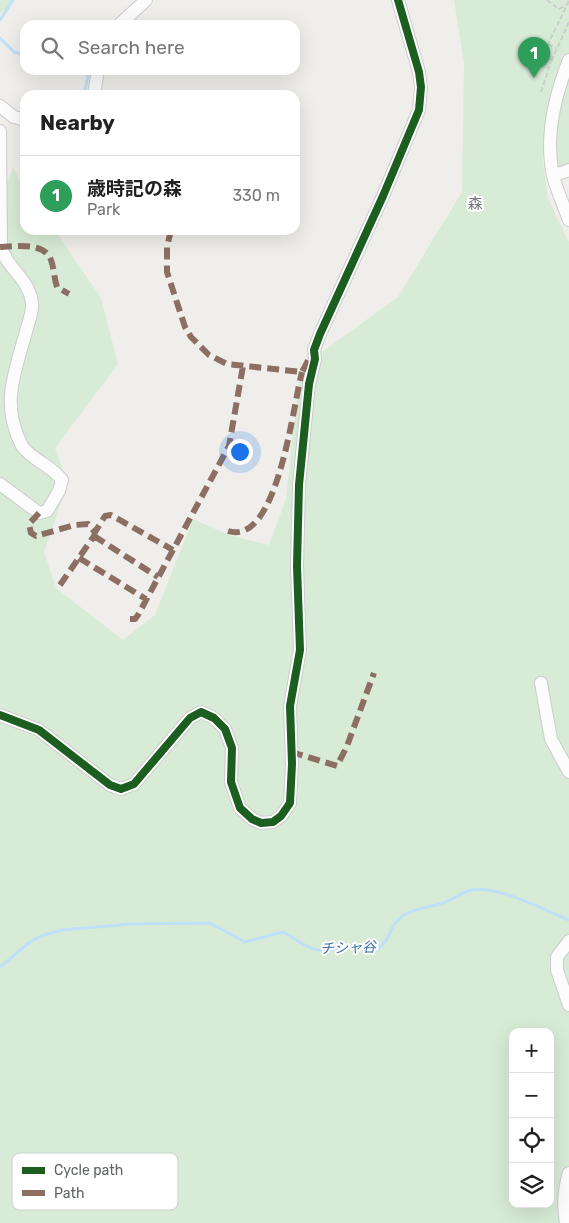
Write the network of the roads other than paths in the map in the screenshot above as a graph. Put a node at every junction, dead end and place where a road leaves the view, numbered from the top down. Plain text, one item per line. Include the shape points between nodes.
1 (146, 0) edge
2 (398, 0) edge
3 (124, 20) edge
4 (569, 60) edge
5 (97, 75) edge
6 (95, 90) edge
7 (0, 106) edge
8 (20, 118) edge
9 (0, 131) edge
10 (569, 170) edge
11 (553, 176) junction
12 (569, 220) edge
13 (0, 484) edge
14 (541, 683) dead end
15 (0, 715) edge
16 (569, 772) edge
17 (569, 941) edge
18 (569, 1005) edge
19 (569, 1173) edge
20 (566, 1223) edge

1 - 3 street
2 - 15 street via 416,58 421,99 415,124 314,350 309,384 299,485 300,650 290,706 290,803 273,822 262,823 252,819 240,808 231,782 232,748 225,729 214,718 201,712 190,718 134,784 121,789 110,785 39,730
4 - 11 street via 555,102
5 - 6 street
7 - 8 street
9 - 13 street via 1,246 5,259 28,287 32,307 4,399 6,414 10,429 22,447 55,470 62,480 47,511 39,513
10 - 11 street
11 - 12 street
14 - 16 street via 551,739
17 - 18 street via 557,957
19 - 20 street via 565,1184

